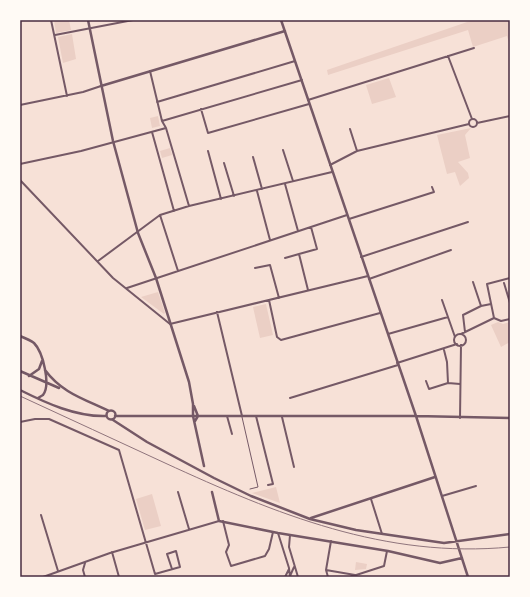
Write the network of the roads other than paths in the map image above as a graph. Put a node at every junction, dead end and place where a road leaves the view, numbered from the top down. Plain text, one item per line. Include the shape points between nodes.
1 (51, 20) edge
2 (88, 20) edge
3 (134, 20) edge
4 (281, 20) edge
5 (124, 21) edge
6 (90, 28) junction
7 (285, 31) junction
8 (54, 35) junction
9 (474, 48) dead end
10 (448, 56) junction
11 (295, 61) junction
12 (150, 71) junction
13 (302, 80) junction
14 (101, 86) junction
15 (67, 96) junction
16 (307, 100) junction
17 (157, 102) junction
18 (308, 104) junction
19 (20, 105) edge
20 (201, 109) junction
21 (510, 116) edge
22 (472, 120) junction
23 (162, 121) junction
24 (477, 122) junction
25 (469, 124) junction
26 (166, 128) junction
27 (350, 129) dead end
28 (152, 132) junction
29 (113, 141) junction
30 (284, 150) dead end
31 (357, 151) junction
32 (208, 152) dead end
33 (253, 157) dead end
34 (224, 163) dead end
35 (20, 164) edge
36 (330, 165) junction
37 (332, 172) junction
38 (20, 180) edge
39 (294, 181) junction
40 (285, 183) junction
41 (432, 187) dead end
42 (262, 189) junction
43 (257, 191) junction
44 (234, 196) junction
45 (221, 199) junction
46 (189, 206) junction
47 (174, 211) junction
48 (160, 215) junction
49 (347, 215) junction
50 (348, 219) junction
51 (468, 222) dead end
52 (311, 227) junction
53 (298, 231) junction
54 (138, 233) junction
55 (270, 240) junction
56 (451, 250) dead end
57 (299, 254) junction
58 (361, 257) junction
59 (285, 258) dead end
60 (98, 262) junction
61 (255, 268) dead end
62 (178, 271) junction
63 (368, 277) junction
64 (156, 278) junction
65 (510, 278) edge
66 (474, 282) dead end
67 (504, 283) dead end
68 (127, 288) junction
69 (308, 290) junction
70 (279, 298) junction
71 (269, 300) junction
72 (442, 300) dead end
73 (510, 303) edge
74 (492, 304) junction
75 (481, 306) junction
76 (217, 312) junction
77 (380, 313) junction
78 (448, 317) junction
79 (494, 318) junction
80 (510, 319) edge
81 (170, 324) junction
82 (465, 332) junction
83 (388, 334) junction
84 (461, 334) junction
85 (20, 336) edge
86 (455, 337) junction
87 (457, 344) junction
88 (461, 346) junction
89 (444, 350) junction
90 (42, 361) junction
91 (398, 364) junction
92 (45, 370) junction
93 (20, 371) edge
94 (29, 376) junction
95 (426, 380) dead end
96 (46, 383) junction
97 (448, 383) junction
98 (460, 384) junction
99 (20, 390) edge
100 (65, 390) junction
101 (37, 398) junction
102 (290, 398) dead end
103 (193, 404) junction
104 (109, 411) junction
105 (106, 416) junction
106 (115, 416) junction
107 (194, 416) junction
108 (198, 416) junction
109 (227, 416) junction
110 (242, 416) junction
111 (256, 416) junction
112 (416, 416) junction
113 (282, 417) junction
114 (460, 418) junction
115 (510, 418) edge
116 (113, 420) junction
117 (195, 421) junction
118 (20, 422) edge
119 (232, 434) dead end
120 (204, 466) dead end
121 (294, 468) dead end
122 (435, 477) junction
123 (268, 486) dead end
124 (476, 486) dead end
125 (250, 489) dead end
126 (178, 492) dead end
127 (212, 492) dead end
128 (442, 496) junction
129 (371, 499) junction
130 (41, 515) dead end
131 (310, 519) junction
132 (219, 520) junction
133 (223, 521) junction
134 (189, 529) junction
135 (273, 532) junction
136 (278, 533) junction
137 (382, 534) junction
138 (510, 534) edge
139 (290, 535) junction
140 (331, 541) junction
141 (145, 542) junction
142 (457, 543) junction
143 (388, 551) junction
144 (112, 552) junction
145 (462, 558) junction
146 (85, 562) junction
147 (76, 565) junction
148 (294, 566) junction
149 (289, 568) junction
150 (172, 569) junction
151 (83, 570) junction
152 (326, 570) junction
153 (58, 571) junction
154 (356, 575) junction
155 (43, 577) edge
156 (85, 577) edge
157 (119, 577) edge
158 (286, 577) edge
159 (290, 577) edge
160 (298, 577) edge
161 (328, 577) edge
162 (350, 577) edge
163 (468, 577) edge

1 - 8 street
2 - 6 street
3 - 5 street
4 - 7 street
5 - 6 street
6 - 8 street
6 - 14 street
7 - 11 street
7 - 12 street
8 - 15 street
9 - 10 street
10 - 16 street
10 - 22 street
11 - 13 street
11 - 17 street
12 - 14 street
12 - 17 street
13 - 16 street
13 - 20 street
14 - 15 street
14 - 29 street
15 - 19 street
16 - 18 street
17 - 23 street
18 - 20 street via 208,133
18 - 36 street
20 - 23 street
21 - 24 street
22 - 24 street
22 - 25 street
23 - 26 street
24 - 25 street via 474,127
25 - 31 street
26 - 28 street
26 - 46 street
27 - 31 street
28 - 29 street
28 - 47 street
29 - 35 street
29 - 54 street
30 - 39 street
31 - 36 street
32 - 45 street
33 - 42 street
34 - 44 street
36 - 37 street
37 - 39 street
37 - 49 street
38 - 60 street
39 - 40 street
40 - 42 street
40 - 53 street
41 - 50 street via 434,192
42 - 43 street
43 - 44 street
43 - 55 street
44 - 45 street
45 - 46 street
46 - 47 street
47 - 48 street
48 - 54 street
48 - 62 street
49 - 50 street
49 - 52 street
50 - 58 street
51 - 58 street
52 - 53 street
52 - 57 street via 317,249
53 - 55 street
54 - 60 street
54 - 64 street
55 - 62 street
56 - 63 street
57 - 59 street
57 - 69 street
58 - 63 street
60 - 68 street
61 - 70 street via 270,265
62 - 64 street
63 - 69 street
63 - 77 street
64 - 68 street
64 - 81 street
65 - 74 street via 487,284
66 - 75 street
67 - 73 street
68 - 81 street
69 - 70 street
70 - 71 street
71 - 76 street
71 - 77 street via 277,337 281,340
72 - 78 street
74 - 75 street
74 - 79 street
75 - 82 street via 463,315
76 - 81 street
76 - 110 street
77 - 83 street
78 - 83 street
78 - 86 street
79 - 80 street via 501,321
79 - 82 street
81 - 103 street
82 - 84 street
83 - 91 street
84 - 86 street
84 - 88 street via 466,337 466,341
85 - 90 street via 35,344
86 - 87 street
87 - 88 street
87 - 89 street
88 - 98 street
89 - 91 street
89 - 97 street
90 - 92 street
90 - 94 street via 39,370
91 - 102 street
91 - 112 street
92 - 96 street
92 - 100 street via 54,383
93 - 94 street
94 - 96 street
95 - 97 street via 429,389
96 - 100 street
96 - 101 street via 45,393
97 - 98 street
98 - 114 street
99 - 101 street
100 - 104 street
101 - 105 street via 84,414
103 - 107 street
103 - 108 street
104 - 105 street
104 - 106 street via 114,412
105 - 116 street
106 - 107 street
106 - 116 street
107 - 108 street
107 - 117 street
108 - 109 street
108 - 117 street
109 - 110 street
109 - 119 street
110 - 111 street
110 - 125 lane via 258,487
111 - 113 street
111 - 123 street via 273,484
112 - 113 street
112 - 114 street
112 - 122 street
113 - 121 street
114 - 115 street
116 - 131 street via 147,442 214,478 250,496
117 - 120 street
118 - 141 street via 39,418 49,419 119,450
122 - 128 street
122 - 129 street
124 - 128 street
126 - 134 street
127 - 132 street
128 - 142 street
129 - 131 street
129 - 137 street
130 - 153 street
131 - 137 street
132 - 133 street
132 - 134 street
133 - 135 street
133 - 135 street via 229,545 226,552 231,566 265,556
134 - 141 street
135 - 136 street
136 - 139 street
136 - 149 street
137 - 142 street
138 - 142 street
139 - 140 street
139 - 148 street via 289,547
140 - 143 street
140 - 152 street
141 - 144 street
141 - 150 street via 155,574
142 - 145 street
143 - 145 street via 440,563
143 - 154 street via 384,566
144 - 146 street
144 - 157 street
145 - 163 street
146 - 147 street
146 - 151 street
147 - 151 street
147 - 153 street
148 - 149 street
148 - 159 street
148 - 160 street
149 - 158 street
149 - 159 street
150 - 150 street via 167,554 176,551 180,567
151 - 156 street
152 - 154 street
152 - 161 street
153 - 155 street
154 - 162 street

